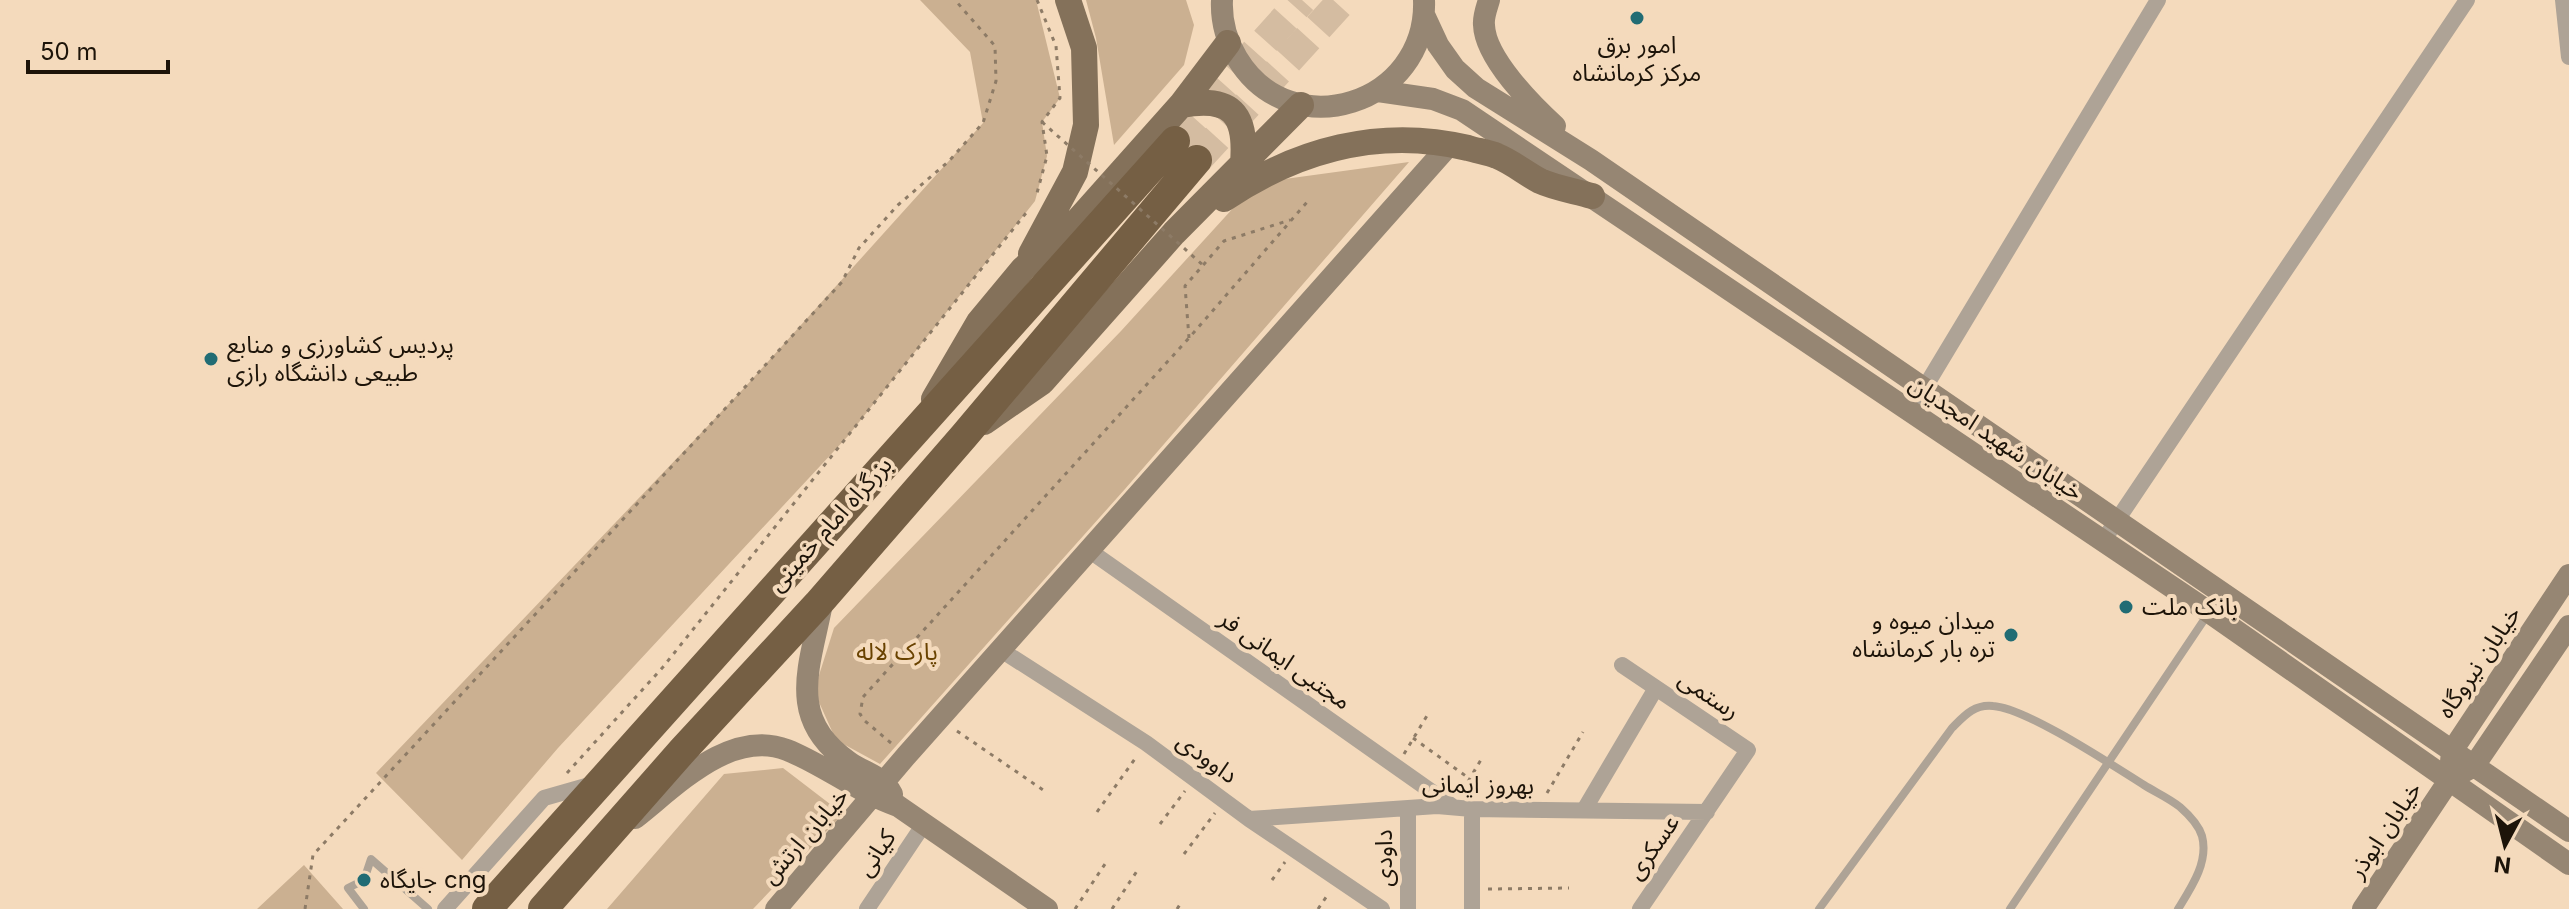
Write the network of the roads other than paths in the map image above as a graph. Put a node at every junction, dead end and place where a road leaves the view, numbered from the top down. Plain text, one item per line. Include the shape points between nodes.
1 (1068, 0) edge
2 (1222, 0) edge
3 (1489, 0) edge
4 (2158, 0) edge
5 (2467, 0) edge
6 (2563, 0) edge
7 (1424, 9) edge
8 (1228, 43) junction
9 (2569, 57) edge
10 (1378, 91) junction
11 (1181, 105) junction
12 (1301, 105) junction
13 (1450, 144) junction
14 (1591, 160) junction
15 (1243, 163) junction
16 (1592, 196) junction
17 (1174, 233) junction
18 (1023, 269) junction
19 (1925, 389) junction
20 (1910, 412) junction
21 (918, 426) junction
22 (964, 436) junction
23 (2117, 521) junction
24 (2103, 541) junction
25 (1090, 551) junction
26 (2569, 575) edge
27 (823, 598) junction
28 (2209, 612) junction
29 (2569, 626) edge
30 (1001, 650) junction
31 (1622, 665) dead end
32 (1656, 688) junction
33 (2452, 751) junction
34 (2107, 762) junction
35 (2474, 766) junction
36 (2450, 779) junction
37 (598, 783) junction
38 (880, 790) junction
39 (1453, 807) junction
40 (1408, 808) junction
41 (1472, 809) junction
42 (1584, 810) junction
43 (1707, 812) junction
44 (1249, 819) junction
45 (924, 824) junction
46 (2569, 831) edge
47 (596, 849) junction
48 (2569, 864) edge
49 (364, 909) edge
50 (428, 909) edge
51 (445, 909) edge
52 (487, 909) edge
53 (543, 909) edge
54 (776, 909) edge
55 (867, 909) edge
56 (1047, 909) edge
57 (1382, 909) edge
58 (1408, 909) edge
59 (1472, 909) edge
60 (1640, 909) edge
61 (1819, 909) edge
62 (2010, 909) edge
63 (2178, 909) edge
64 (2363, 909) edge

1 - 18 main road via 1084,48 1086,125 1075,172
2 - 8 main road
3 - 14 main road via 1483,26 1496,60 1527,100
4 - 19 street
5 - 23 street
6 - 9 street
7 - 10 main road via 1417,46 1401,71
7 - 14 main road, خیابان شهید امجدیان via 1438,45 1476,88
8 - 11 main road
8 - 12 main road via 1253,78
10 - 12 main road via 1341,105
10 - 16 main road, خیابان شهید امجدیان via 1433,99 1462,110
11 - 15 main road via 1203,101 1224,106 1240,120
11 - 18 main road via 1074,225
12 - 15 main road
13 - 16 main road via 1497,155 1542,182
13 - 17 main road via 1358,143 1310,154 1255,178
13 - 25 main road, خیابان ارتش
14 - 19 main road, خیابان شهید امجدیان
15 - 17 main road
16 - 20 main road, خیابان شهید امجدیان
17 - 22 main road via 1042,382
18 - 21 main road via 979,322
19 - 20 street
19 - 23 main road, خیابان شهید امجدیان
20 - 24 main road, خیابان شهید امجدیان
21 - 22 highway, بزرگراه امام خمینی via 1186,150
21 - 37 highway, بزرگراه امام خمینی
22 - 27 highway, بزرگراه امام خمینی
23 - 24 street
23 - 33 main road, خیابان شهید امجدیان
24 - 28 main road, خیابان شهید امجدیان
25 - 30 main road, خیابان ارتش
25 - 39 street, مجتبی ایمانی فر
26 - 33 main road, خیابان نیروگاه
27 - 38 main road via 806,681 807,704 828,747
27 - 47 highway, بزرگراه امام خمینی
28 - 34 lane
28 - 36 main road, خیابان شهید امجدیان
29 - 35 main road
30 - 38 main road, خیابان ارتش
30 - 44 street, داوودی via 1146,743
31 - 32 street, رستمی
32 - 42 street
32 - 43 street, رستمی via 1748,750
33 - 35 main road, خیابان شهید امجدیان
33 - 36 main road, خیابان نیروگاه
34 - 61 lane via 2030,718 1995,705 1979,706 1933,752
34 - 62 lane
34 - 63 lane via 2180,807 2199,828 2201,863
35 - 36 main road
35 - 46 main road, خیابان شهید امجدیان
36 - 48 main road, خیابان شهید امجدیان
36 - 64 main road, خیابان ابوذر
37 - 51 street via 544,798
37 - 52 highway, بزرگراه امام خمینی
38 - 45 main road
38 - 47 main road via 785,749 733,749
38 - 54 main road, خیابان ارتش
39 - 40 street, بهروز ایمانی
39 - 41 street, بهروز ایمانی
40 - 44 street, بهروز ایمانی
40 - 58 street, داودی
41 - 42 street, بهروز ایمانی
41 - 59 street
42 - 43 street, بهروز ایمانی
43 - 60 street, عسکری
44 - 57 street, داوودی
45 - 55 street, کیانی
45 - 56 main road
47 - 53 highway, بزرگراه امام خمینی
49 - 50 lane via 348,888 364,880 371,859

